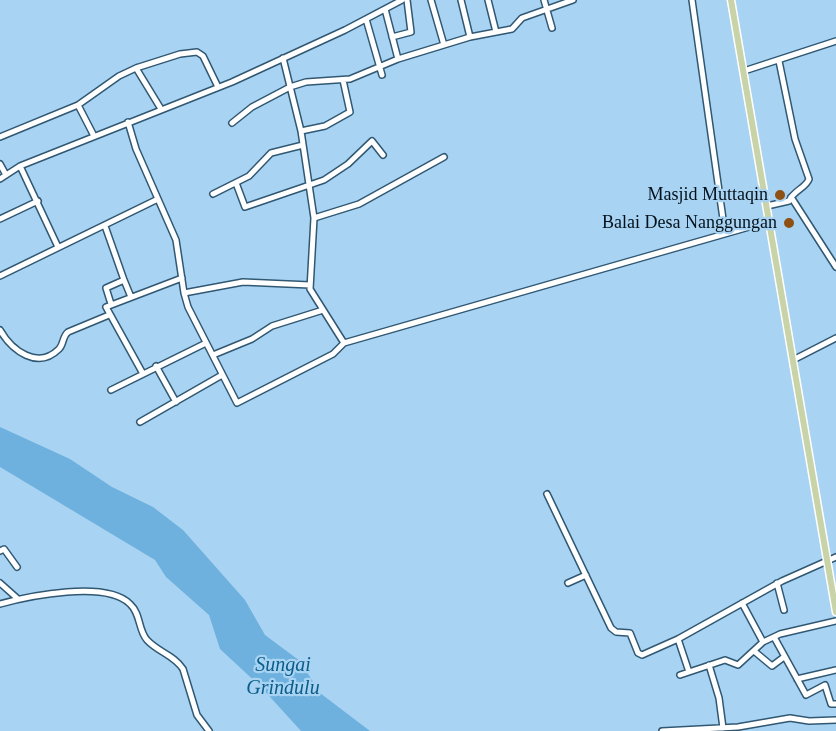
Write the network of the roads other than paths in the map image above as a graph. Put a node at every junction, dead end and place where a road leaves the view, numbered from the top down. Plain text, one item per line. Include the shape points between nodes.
1 (402, 0) edge
2 (407, 0) edge
3 (431, 0) edge
4 (461, 0) edge
5 (488, 0) edge
6 (544, 0) edge
7 (573, 0) edge
8 (692, 0) edge
9 (731, 0) edge
10 (547, 8) junction
11 (385, 9) junction
12 (366, 19) junction
13 (552, 28) dead end
14 (496, 32) junction
15 (392, 37) junction
16 (470, 37) junction
17 (836, 41) edge
18 (444, 45) junction
19 (283, 58) junction
20 (398, 58) junction
21 (779, 61) junction
22 (380, 65) junction
23 (136, 68) junction
24 (744, 71) junction
25 (382, 75) dead end
26 (343, 80) junction
27 (218, 87) junction
28 (290, 87) junction
29 (78, 105) junction
30 (161, 109) junction
31 (128, 122) junction
32 (232, 123) dead end
33 (301, 131) junction
34 (94, 136) junction
35 (0, 137) edge
36 (303, 146) junction
37 (383, 155) dead end
38 (444, 157) dead end
39 (0, 164) edge
40 (20, 166) junction
41 (6, 175) junction
42 (0, 179) edge
43 (236, 183) junction
44 (310, 186) junction
45 (213, 194) dead end
46 (791, 197) junction
47 (158, 199) junction
48 (38, 201) junction
49 (767, 206) junction
50 (245, 207) junction
51 (243, 213) dead end
52 (314, 218) junction
53 (0, 219) edge
54 (770, 221) junction
55 (105, 226) junction
56 (725, 233) junction
57 (58, 247) junction
58 (836, 267) edge
59 (0, 276) edge
60 (182, 278) junction
61 (124, 280) junction
62 (310, 285) junction
63 (183, 293) junction
64 (130, 297) junction
65 (111, 304) junction
66 (323, 310) junction
67 (109, 315) junction
68 (0, 330) edge
69 (836, 338) edge
70 (206, 343) junction
71 (344, 343) junction
72 (213, 355) junction
73 (793, 360) junction
74 (156, 366) junction
75 (142, 372) junction
76 (222, 375) junction
77 (111, 390) dead end
78 (176, 402) junction
79 (140, 422) dead end
80 (547, 494) dead end
81 (0, 551) edge
82 (836, 557) edge
83 (828, 562) junction
84 (17, 567) dead end
85 (586, 575) junction
86 (568, 583) dead end
87 (777, 583) junction
88 (0, 584) edge
89 (18, 599) junction
90 (742, 603) junction
91 (0, 604) edge
92 (784, 610) dead end
93 (836, 612) edge
94 (836, 621) edge
95 (774, 637) junction
96 (678, 639) junction
97 (763, 642) junction
98 (754, 651) junction
99 (784, 657) junction
100 (709, 665) junction
101 (836, 670) edge
102 (689, 672) junction
103 (680, 675) dead end
104 (814, 675) junction
105 (797, 679) junction
106 (819, 687) junction
107 (806, 695) junction
108 (805, 703) dead end
109 (836, 704) edge
110 (836, 720) edge
111 (723, 728) junction
112 (209, 731) edge
113 (662, 731) edge

1 - 11 street
2 - 15 street via 411,32
3 - 18 street
4 - 16 street
5 - 14 street
6 - 10 street
7 - 10 street
8 - 56 street
9 - 24 main road
10 - 13 street
10 - 14 street via 522,18 515,27
11 - 12 street
11 - 15 street
12 - 19 street
12 - 22 street
14 - 16 street
15 - 20 street
16 - 18 street
17 - 21 street
18 - 20 street
19 - 27 street
19 - 28 street
20 - 22 street
21 - 24 street
21 - 46 street via 795,139 809,176 807,183
22 - 25 street
22 - 26 street
23 - 27 street via 197,52 204,56
23 - 29 street
23 - 30 street
24 - 49 main road
26 - 28 street
26 - 33 street via 350,112 325,126
27 - 30 street
28 - 32 street via 252,107
28 - 33 street
29 - 34 street
29 - 35 street
30 - 31 street
31 - 34 street
31 - 47 street
33 - 36 street
34 - 40 street
36 - 43 street via 271,153 249,176
36 - 44 street
37 - 44 street via 372,141 341,170
38 - 52 street via 359,204
39 - 41 street
40 - 41 street
40 - 48 street
41 - 42 street
43 - 45 street
43 - 50 street
44 - 50 street
44 - 52 street
46 - 49 street via 787,202
46 - 58 street
47 - 55 street
47 - 60 street via 176,240
48 - 53 street
48 - 57 street
49 - 54 main road
50 - 51 street
52 - 62 street
54 - 56 street
54 - 73 main road
55 - 57 street
55 - 61 street
56 - 71 street
57 - 59 street
60 - 63 street
60 - 64 street
61 - 64 street
61 - 65 street via 106,288
62 - 63 street via 243,282
62 - 66 street
63 - 70 street
64 - 65 street
65 - 67 street via 106,307
66 - 71 street
66 - 72 street via 272,326
67 - 68 street via 68,332 61,347 40,359 32,359 18,350
67 - 75 street
69 - 73 street
70 - 72 street
70 - 74 street
71 - 76 street via 333,354 237,403
72 - 76 street
73 - 83 main road
74 - 75 street
74 - 78 street
75 - 77 street
76 - 78 street
78 - 79 street
80 - 85 street
81 - 84 street via 4,549
82 - 83 street
83 - 87 street
83 - 93 main road
85 - 86 street
85 - 96 street via 611,628 630,633 638,653 646,654
87 - 90 street
87 - 92 street
88 - 89 street
89 - 91 street
89 - 112 street via 82,592 125,600 136,611 146,640 179,662 197,715
90 - 96 street
90 - 97 street
94 - 95 street
95 - 97 street
95 - 99 street
96 - 102 street
97 - 98 street
98 - 99 street via 772,666
98 - 100 street via 738,665 729,660
99 - 105 street
100 - 102 street
100 - 111 street via 720,699
101 - 104 street
102 - 103 street
104 - 105 street
104 - 106 street
105 - 107 street
106 - 107 street
106 - 109 street via 825,685 830,703
107 - 108 street
110 - 111 street via 790,718
111 - 113 street

